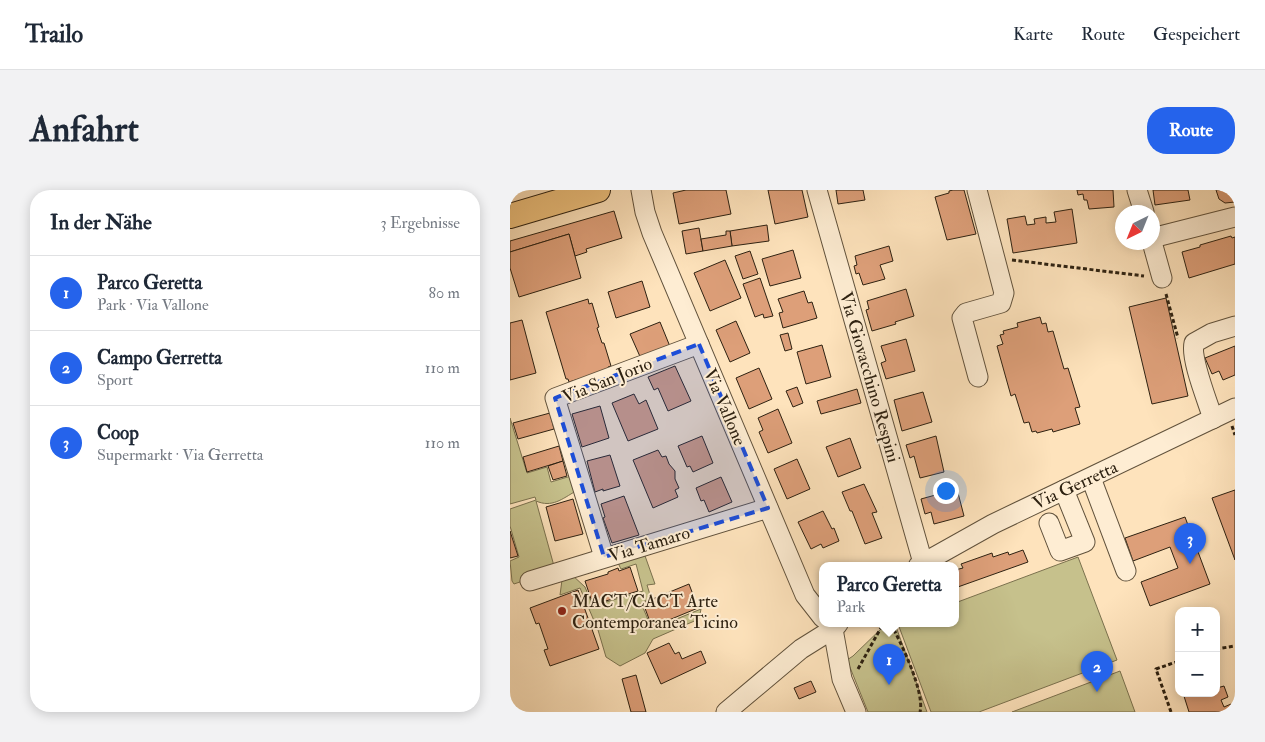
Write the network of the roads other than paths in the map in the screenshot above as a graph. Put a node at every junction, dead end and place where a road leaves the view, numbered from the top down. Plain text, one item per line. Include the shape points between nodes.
1 (598, 190) edge
2 (641, 190) edge
3 (817, 190) edge
4 (977, 190) edge
5 (1137, 190) edge
6 (1142, 205) edge
7 (510, 216) edge
8 (1235, 217) edge
9 (1160, 236) edge
10 (1154, 250) edge
11 (1162, 278) road end
12 (1235, 326) edge
13 (699, 344) junction
14 (978, 377) dead end
15 (1235, 408) edge
16 (1213, 419) junction
17 (1091, 478) junction
18 (1064, 490) junction
19 (768, 508) junction
20 (1050, 523) dead end
21 (604, 557) junction
22 (920, 562) edge
23 (926, 562) edge
24 (1126, 571) dead end
25 (530, 581) dead end
26 (819, 611) edge
27 (827, 627) edge
28 (832, 627) edge
29 (726, 712) edge
30 (856, 712) edge

1 - 7 main road
2 - 13 street, Via Vallone via 652,233
3 - 22 street, Via Giovacchino Respini
4 - 14 street via 1004,293 997,305 966,313 962,318
5 - 6 street
8 - 9 street
10 - 11 street
12 - 16 street via 1212,333 1194,343 1192,349
13 - 19 street, Via Vallone
13 - 21 street, Via San Jorio via 555,398
15 - 16 street, Via Gerretta
16 - 17 street, Via Gerretta
17 - 18 street, Via Gerretta
17 - 24 street
18 - 20 street via 1085,542 1060,551
18 - 23 street, Via Gerretta via 993,524
19 - 21 street, Via Tamaro
19 - 26 street, Via Vallone via 805,595
21 - 25 street, Via Tamaro
27 - 29 street
28 - 30 street, Via Vallone via 842,679

